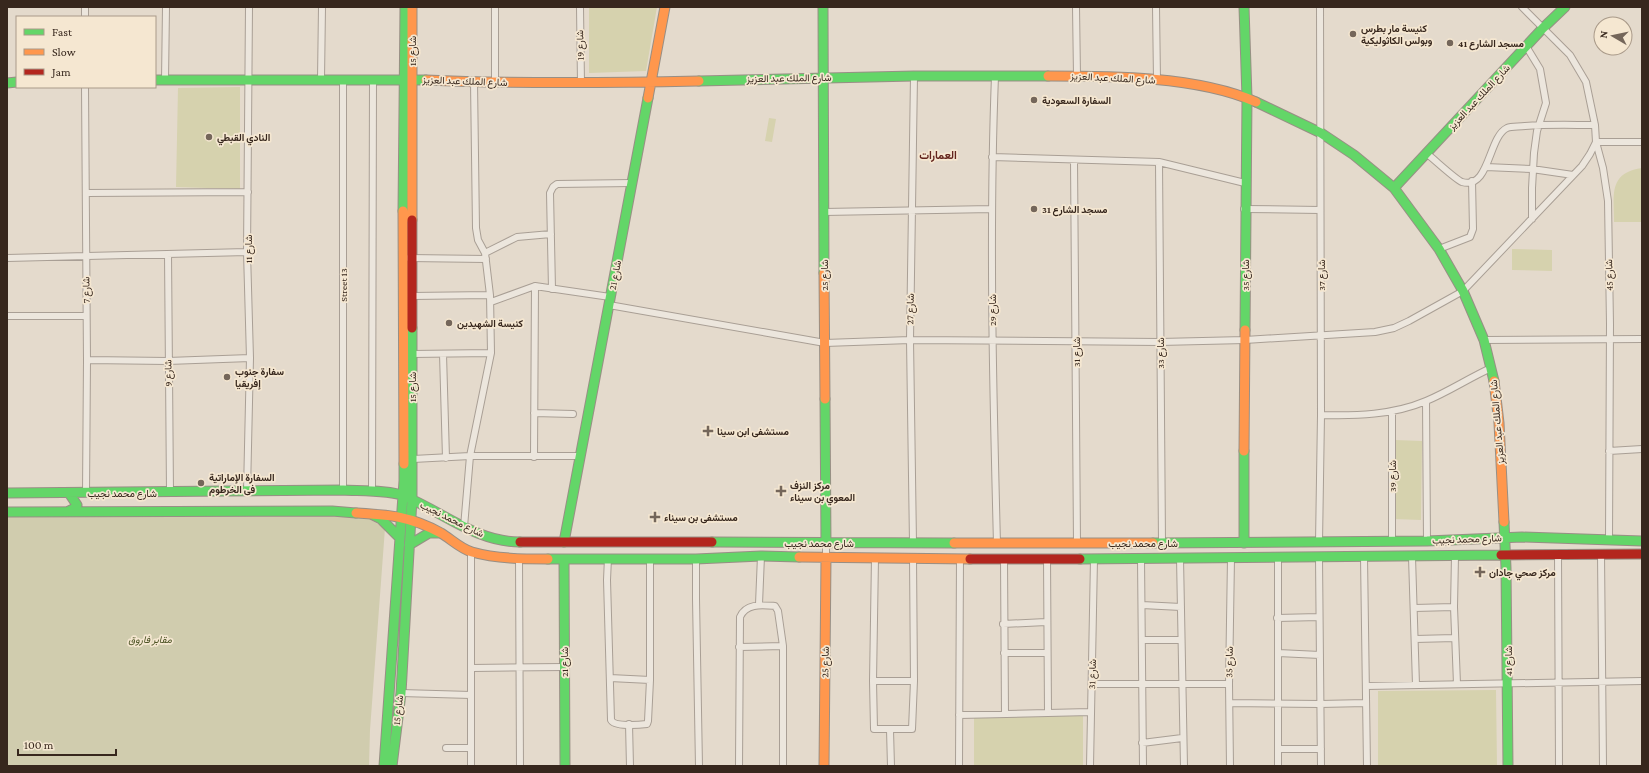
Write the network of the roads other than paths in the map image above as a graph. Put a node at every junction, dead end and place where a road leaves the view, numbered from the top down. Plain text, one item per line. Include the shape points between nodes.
1 (166, 7) edge
2 (248, 7) edge
3 (322, 7) edge
4 (405, 7) edge
5 (412, 7) edge
6 (495, 7) edge
7 (580, 7) edge
8 (665, 7) edge
9 (823, 7) edge
10 (1076, 7) edge
11 (1156, 7) edge
12 (1244, 7) edge
13 (1320, 7) edge
14 (1522, 7) edge
15 (1565, 7) edge
16 (1543, 28) junction
17 (1526, 46) junction
18 (914, 76) junction
19 (995, 76) junction
20 (1077, 76) junction
21 (823, 77) junction
22 (321, 79) junction
23 (373, 79) junction
24 (408, 79) junction
25 (156, 80) edge
26 (165, 80) junction
27 (343, 80) junction
28 (1157, 80) junction
29 (248, 81) junction
30 (474, 82) junction
31 (651, 82) junction
32 (495, 83) junction
33 (581, 84) junction
34 (85, 88) edge
35 (1247, 98) junction
36 (1539, 125) junction
37 (1595, 125) junction
38 (1321, 133) junction
39 (1596, 142) junction
40 (1642, 142) edge
41 (1426, 153) junction
42 (992, 157) junction
43 (1074, 160) junction
44 (1159, 162) junction
45 (1486, 167) junction
46 (1532, 169) junction
47 (1573, 175) junction
48 (1472, 181) junction
49 (1244, 183) junction
50 (632, 184) junction
51 (1394, 188) junction
52 (248, 192) junction
53 (86, 193) junction
54 (992, 209) junction
55 (1244, 209) junction
56 (911, 210) junction
57 (1320, 210) junction
58 (824, 212) junction
59 (1532, 219) junction
60 (551, 234) junction
61 (1439, 249) junction
62 (247, 252) junction
63 (168, 254) junction
64 (86, 256) junction
65 (485, 256) junction
66 (7, 258) edge
67 (402, 258) junction
68 (412, 258) junction
69 (535, 286) junction
70 (552, 288) junction
71 (1463, 291) junction
72 (412, 296) junction
73 (491, 298) junction
74 (610, 301) junction
75 (7, 316) edge
76 (86, 316) junction
77 (1321, 336) junction
78 (1610, 339) junction
79 (1642, 339) edge
80 (910, 340) junction
81 (992, 340) junction
82 (1076, 340) junction
83 (1245, 340) junction
84 (1484, 340) junction
85 (1160, 342) junction
86 (825, 344) junction
87 (409, 349) junction
88 (491, 353) junction
89 (442, 354) junction
90 (250, 358) junction
91 (87, 360) junction
92 (168, 361) junction
93 (1491, 368) junction
94 (1426, 401) junction
95 (1392, 411) junction
96 (534, 413) junction
97 (573, 414) dead end
98 (1321, 415) junction
99 (1642, 449) edge
100 (1609, 451) junction
101 (470, 456) junction
102 (534, 456) junction
103 (580, 456) junction
104 (446, 458) junction
105 (413, 459) junction
106 (408, 481) junction
107 (343, 490) junction
108 (247, 491) junction
109 (170, 492) junction
110 (376, 492) junction
111 (7, 493) edge
112 (69, 493) junction
113 (86, 493) junction
114 (105, 493) junction
115 (403, 495) junction
116 (412, 499) junction
117 (69, 511) junction
118 (108, 511) junction
119 (7, 512) edge
120 (370, 513) junction
121 (439, 514) junction
122 (401, 516) junction
123 (410, 519) junction
124 (464, 527) junction
125 (441, 533) junction
126 (399, 537) junction
127 (1504, 538) junction
128 (1609, 540) junction
129 (1427, 541) junction
130 (1642, 541) edge
131 (564, 542) junction
132 (1392, 542) junction
133 (826, 543) junction
134 (913, 543) junction
135 (1162, 543) junction
136 (1319, 543) junction
137 (997, 544) junction
138 (1077, 544) junction
139 (1244, 544) junction
140 (409, 545) junction
141 (471, 552) junction
142 (1558, 554) junction
143 (1601, 554) junction
144 (1642, 554) edge
145 (761, 556) junction
146 (1455, 556) junction
147 (1505, 556) junction
148 (1364, 557) junction
149 (1412, 557) junction
150 (564, 558) junction
151 (608, 558) junction
152 (650, 558) junction
153 (826, 558) junction
154 (875, 558) junction
155 (913, 558) junction
156 (960, 558) junction
157 (1047, 558) junction
158 (1180, 558) junction
159 (1231, 558) junction
160 (1278, 558) junction
161 (1320, 558) junction
162 (519, 559) junction
163 (696, 559) junction
164 (1094, 559) junction
165 (1141, 559) junction
166 (1004, 560) junction
167 (760, 604) junction
168 (1142, 605) junction
169 (1181, 607) junction
170 (1454, 607) junction
171 (1414, 608) junction
172 (1319, 616) junction
173 (1277, 618) junction
174 (1046, 622) junction
175 (1003, 624) junction
176 (1455, 638) junction
177 (1415, 639) junction
178 (1142, 640) junction
179 (1181, 640) junction
180 (783, 646) junction
181 (739, 647) junction
182 (1047, 652) junction
183 (1004, 653) junction
184 (1278, 653) junction
185 (1320, 655) junction
186 (564, 667) junction
187 (472, 668) junction
188 (520, 668) junction
189 (610, 678) junction
190 (650, 680) junction
191 (873, 681) junction
192 (914, 681) junction
193 (1602, 681) junction
194 (1642, 681) edge
195 (1508, 682) junction
196 (1559, 682) junction
197 (1092, 684) junction
198 (1141, 684) junction
199 (1182, 684) junction
200 (1229, 684) junction
201 (1457, 684) junction
202 (1416, 685) junction
203 (1366, 686) junction
204 (401, 693) junction
205 (471, 695) junction
206 (1230, 702) junction
207 (1366, 702) junction
208 (1278, 704) junction
209 (1320, 704) junction
210 (1090, 712) junction
211 (1048, 713) junction
212 (1005, 714) junction
213 (959, 715) junction
214 (629, 724) junction
215 (890, 730) junction
216 (1182, 738) junction
217 (1142, 742) junction
218 (446, 748) dead end
219 (470, 748) junction
220 (1279, 749) junction
221 (1321, 749) junction
222 (384, 766) edge
223 (392, 766) edge
224 (471, 766) edge
225 (520, 766) edge
226 (565, 766) edge
227 (630, 766) edge
228 (699, 766) edge
229 (739, 766) edge
230 (783, 766) edge
231 (824, 766) edge
232 (890, 766) edge
233 (959, 766) edge
234 (1090, 766) edge
235 (1143, 766) edge
236 (1184, 766) edge
237 (1230, 766) edge
238 (1278, 766) edge
239 (1321, 766) edge
240 (1367, 766) edge
241 (1508, 766) edge
242 (1559, 766) edge
243 (1603, 766) edge

1 - 26 street
2 - 29 street, شارع 11
3 - 22 street
4 - 24 street, شارع 15
5 - 24 street, شارع 15
6 - 32 street
7 - 33 street, شارع 19
8 - 31 street, شارع 21
9 - 21 street, شارع 25
10 - 20 street
11 - 28 street
12 - 35 street, شارع 35
13 - 38 street, شارع 37
14 - 16 street, شارع 45
15 - 16 street, شارع الملك عبد العزيز
16 - 17 street, شارع الملك عبد العزيز
16 - 37 street, شارع 45 via 1570,55 1582,74
17 - 36 street via 1540,69 1546,99
17 - 41 street, شارع الملك عبد العزيز
18 - 19 street, شارع الملك عبد العزيز
18 - 21 street, شارع الملك عبد العزيز
18 - 56 street, شارع 27
19 - 20 street, شارع الملك عبد العزيز
19 - 42 street, شارع 29
20 - 28 street, شارع الملك عبد العزيز
21 - 31 street, شارع الملك عبد العزيز
21 - 58 street, شارع 25
22 - 27 street, شارع الملك عبد العزيز
22 - 29 street, شارع الملك عبد العزيز
23 - 24 street, شارع الملك عبد العزيز
23 - 27 street, شارع الملك عبد العزيز
23 - 110 street
24 - 30 street, شارع الملك عبد العزيز
24 - 67 street, شارع 15
24 - 68 street, شارع 15
25 - 26 street, شارع الملك عبد العزيز
26 - 29 street, شارع الملك عبد العزيز
27 - 107 street, Street 13
28 - 35 street, شارع الملك عبد العزيز via 1202,86
29 - 52 street, شارع 11
30 - 32 street, شارع الملك عبد العزيز
30 - 65 street via 476,228
31 - 33 street, شارع الملك عبد العزيز
31 - 50 street, شارع 21
32 - 33 street, شارع الملك عبد العزيز
34 - 53 street, شارع 7
35 - 38 street, شارع الملك عبد العزيز
35 - 49 street, شارع 35
36 - 37 street
36 - 45 street via 1508,127 1502,131 1498,135
36 - 46 street
37 - 39 street, شارع 45
38 - 51 street, شارع الملك عبد العزيز via 1354,155
38 - 57 street, شارع 37
39 - 40 street
39 - 47 street
39 - 78 street, شارع 45 via 1608,201
41 - 48 street via 1461,182
41 - 51 street, شارع الملك عبد العزيز
42 - 43 street
42 - 54 street, شارع 29
43 - 44 street
43 - 82 street, شارع 31
44 - 49 street
44 - 85 street, شارع 33
45 - 46 street
45 - 48 street
46 - 47 street
46 - 59 street
47 - 59 street
48 - 61 street via 1473,228 1470,237
49 - 55 street, شارع 35
50 - 60 street via 557,184 550,193
50 - 74 street, شارع 21
51 - 61 street, شارع الملك عبد العزيز
52 - 53 street
52 - 62 street, شارع 11
53 - 64 street, شارع 7
54 - 56 street
54 - 81 street, شارع 29
55 - 57 street
55 - 83 street, شارع 35
56 - 58 street
56 - 80 street, شارع 27
57 - 77 street, شارع 37
58 - 86 street, شارع 25
59 - 71 street
60 - 65 street via 517,237
60 - 70 street
61 - 71 street, شارع الملك عبد العزيز
62 - 63 street
62 - 90 street, شارع 11
63 - 64 street
63 - 92 street, شارع 9
64 - 66 street
64 - 76 street, شارع 7
65 - 68 street
65 - 73 street
67 - 68 street
67 - 87 street, شارع 15
68 - 72 street, شارع 15
69 - 70 street
69 - 73 street
69 - 96 street
70 - 74 street
71 - 77 street via 1394,328 1368,333
71 - 84 street, شارع الملك عبد العزيز
72 - 73 street
72 - 87 street, شارع 15
73 - 88 street
74 - 86 street
74 - 103 street, شارع 21
75 - 76 street
76 - 91 street, شارع 7
77 - 83 street
77 - 98 street, شارع 37
78 - 79 street
78 - 84 street
78 - 100 street, شارع 45
80 - 81 street
80 - 86 street
80 - 134 street, شارع 27
81 - 82 street
81 - 137 street, شارع 29
82 - 85 street
82 - 138 street, شارع 31
83 - 85 street
83 - 139 street, شارع 35
84 - 93 street, شارع الملك عبد العزيز
85 - 135 street, شارع 33
86 - 133 street, شارع 25
87 - 89 street
87 - 105 street, شارع 15
87 - 106 street, شارع 15
88 - 89 street
88 - 101 street
89 - 104 street
90 - 92 street
90 - 108 street, شارع 11
91 - 92 street
91 - 113 street, شارع 7
92 - 109 street, شارع 9
93 - 94 street
93 - 127 street, شارع الملك عبد العزيز via 1499,423
94 - 95 street
94 - 129 street
95 - 98 street via 1355,416
95 - 132 street, شارع 39
96 - 97 street
96 - 102 street
98 - 136 street, شارع 37
99 - 100 street
100 - 128 street, شارع 45
101 - 102 street
101 - 104 street
101 - 124 street
102 - 103 street
103 - 131 street, شارع 21
104 - 105 street
105 - 106 street, شارع 15
106 - 110 street via 389,491
106 - 115 street, شارع 15
106 - 116 street, شارع 15
106 - 121 street via 421,499
107 - 108 street, شارع محمد نجيب
107 - 110 street, شارع محمد نجيب
108 - 109 street, شارع محمد نجيب
109 - 114 street, شارع محمد نجيب
110 - 115 street, شارع محمد نجيب
111 - 112 street, شارع محمد نجيب
112 - 113 street, شارع محمد نجيب
112 - 117 street via 78,504
113 - 114 street, شارع محمد نجيب
114 - 118 street via 97,500 96,506
115 - 116 street, شارع محمد نجيب
115 - 122 street, شارع 15
116 - 121 street, شارع محمد نجيب
116 - 123 street, شارع 15
117 - 118 street, شارع محمد نجيب
117 - 119 street, شارع محمد نجيب
118 - 120 street, شارع محمد نجيب
120 - 122 street, شارع محمد نجيب
120 - 126 street via 381,519
121 - 124 street, شارع محمد نجيب
122 - 123 street, شارع محمد نجيب
122 - 126 street, شارع 15
123 - 125 street, شارع محمد نجيب
123 - 140 street, شارع 15
124 - 131 street, شارع محمد نجيب via 506,542
125 - 140 street via 429,533
125 - 141 street, شارع محمد نجيب
126 - 222 street, شارع 15
127 - 128 street, شارع محمد نجيب
127 - 129 street, شارع محمد نجيب
127 - 147 street, شارع الملك عبد العزيز
128 - 130 street, شارع محمد نجيب
129 - 132 street, شارع محمد نجيب
131 - 133 street, شارع محمد نجيب
132 - 136 street, شارع محمد نجيب
133 - 134 street, شارع محمد نجيب
133 - 153 street
134 - 137 street, شارع محمد نجيب
135 - 138 street, شارع محمد نجيب
135 - 139 street, شارع محمد نجيب
136 - 139 street, شارع محمد نجيب
137 - 138 street, شارع محمد نجيب
140 - 204 street, شارع 15
141 - 162 street, شارع محمد نجيب
141 - 187 street
142 - 143 street, شارع محمد نجيب
142 - 147 street, شارع محمد نجيب
142 - 196 street
143 - 144 street, شارع محمد نجيب
143 - 193 street
145 - 153 street, شارع محمد نجيب
145 - 163 street, شارع محمد نجيب
145 - 167 street
146 - 147 street, شارع محمد نجيب
146 - 149 street, شارع محمد نجيب
146 - 170 street
147 - 195 street, شارع 41
148 - 149 street, شارع محمد نجيب
148 - 161 street, شارع محمد نجيب
148 - 203 street
149 - 171 street
150 - 151 street, شارع محمد نجيب
150 - 162 street, شارع محمد نجيب
150 - 186 street, شارع 21
151 - 152 street, شارع محمد نجيب
151 - 189 street
152 - 163 street, شارع محمد نجيب
152 - 190 street
153 - 154 street, شارع محمد نجيب
153 - 231 street, شارع 25
154 - 155 street, شارع محمد نجيب
154 - 191 street
155 - 156 street, شارع محمد نجيب
155 - 192 street
156 - 166 street, شارع محمد نجيب
156 - 213 street
157 - 164 street, شارع محمد نجيب
157 - 166 street, شارع محمد نجيب
157 - 174 street
158 - 159 street, شارع محمد نجيب
158 - 165 street, شارع محمد نجيب
158 - 169 street
159 - 160 street, شارع محمد نجيب
159 - 200 street, شارع 35
160 - 161 street, شارع محمد نجيب
160 - 173 street
161 - 172 street
162 - 188 street
163 - 228 street
164 - 165 street, شارع محمد نجيب
164 - 197 street, شارع 31
165 - 168 street
166 - 175 street
167 - 180 street via 777,608
167 - 181 street via 742,612
168 - 169 street
168 - 178 street
169 - 179 street
170 - 171 street
170 - 176 street
171 - 177 street
172 - 173 street
172 - 185 street
173 - 184 street
174 - 175 street
174 - 182 street
175 - 183 street
176 - 177 street
176 - 201 street
177 - 202 street
178 - 179 street
178 - 198 street
179 - 199 street
180 - 181 street
180 - 230 street
181 - 229 street
182 - 183 street
182 - 211 street
183 - 212 street
184 - 185 street
184 - 208 street
185 - 209 street
186 - 188 street
186 - 226 street, شارع 21
187 - 188 street
187 - 205 street
188 - 225 street
189 - 190 street
189 - 214 street via 612,723
190 - 214 street via 647,724
191 - 192 street
191 - 215 street via 872,727 876,730
192 - 215 street via 912,729
193 - 194 street
193 - 196 street
193 - 243 street
195 - 196 street
195 - 201 street
195 - 241 street, شارع 41
196 - 242 street
197 - 198 street
197 - 210 street, شارع 31
198 - 199 street
198 - 217 street
199 - 200 street
199 - 216 street
200 - 206 street, شارع 35
201 - 202 street
202 - 203 street
203 - 207 street
204 - 205 street
204 - 223 street, شارع 15
205 - 219 street
206 - 208 street
206 - 237 street, شارع 35
207 - 209 street
207 - 240 street
208 - 209 street
208 - 220 street
209 - 221 street
210 - 211 street
210 - 234 street, شارع 31
211 - 212 street
212 - 213 street
213 - 233 street
214 - 227 street
215 - 232 street
216 - 217 street
216 - 236 street
217 - 235 street
218 - 219 street
219 - 224 street
220 - 221 street
220 - 238 street
221 - 239 street

